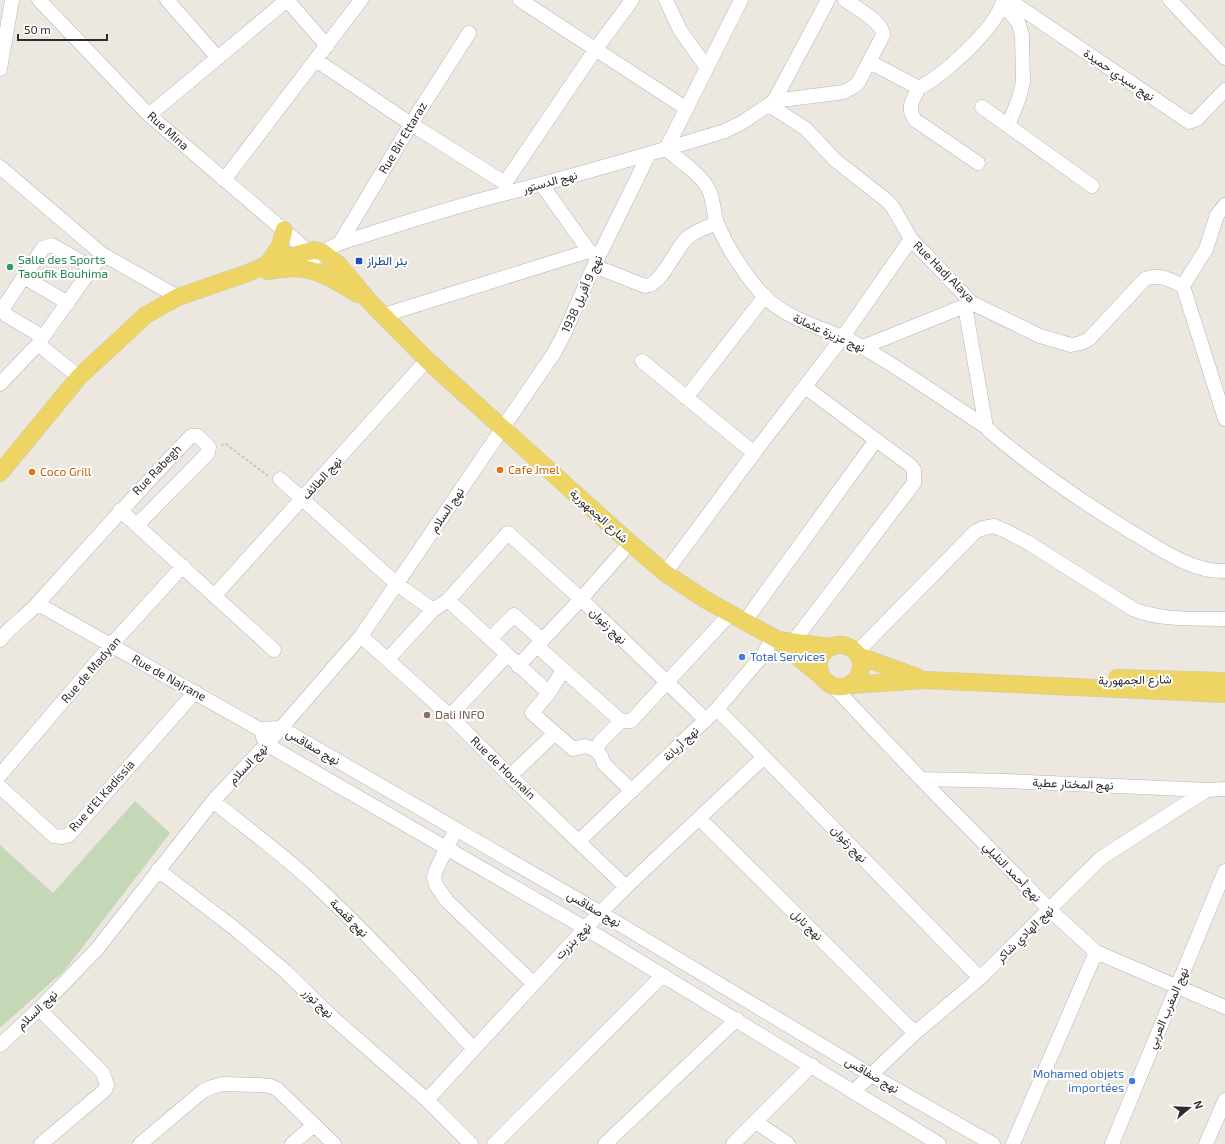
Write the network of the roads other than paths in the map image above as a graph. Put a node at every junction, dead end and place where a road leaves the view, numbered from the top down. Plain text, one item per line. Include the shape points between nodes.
1 (12, 0) edge
2 (39, 0) edge
3 (166, 0) edge
4 (286, 0) edge
5 (360, 0) edge
6 (520, 0) edge
7 (632, 0) edge
8 (666, 0) edge
9 (741, 0) edge
10 (828, 0) edge
11 (845, 0) edge
12 (1170, 0) edge
13 (1005, 1) edge
14 (469, 33) dead end
15 (327, 46) junction
16 (595, 50) junction
17 (218, 58) junction
18 (1225, 58) edge
19 (316, 60) junction
20 (870, 62) junction
21 (707, 68) junction
22 (0, 69) edge
23 (919, 88) junction
24 (1225, 90) edge
25 (771, 103) junction
26 (982, 107) dead end
27 (687, 109) junction
28 (149, 115) junction
29 (411, 124) junction
30 (1008, 126) junction
31 (666, 149) junction
32 (649, 154) junction
33 (978, 163) dead end
34 (0, 167) edge
35 (224, 180) junction
36 (542, 185) junction
37 (1092, 186) dead end
38 (506, 188) junction
39 (1225, 205) edge
40 (717, 223) junction
41 (284, 230) junction
42 (911, 239) junction
43 (340, 243) junction
44 (315, 252) junction
45 (102, 254) junction
46 (594, 258) junction
47 (267, 265) junction
48 (92, 268) junction
49 (303, 268) junction
50 (244, 274) junction
51 (29, 280) dead end
52 (1183, 286) junction
53 (765, 296) junction
54 (178, 298) junction
55 (369, 301) junction
56 (68, 303) junction
57 (968, 304) junction
58 (384, 315) junction
59 (842, 338) junction
60 (40, 340) junction
61 (863, 347) junction
62 (427, 360) junction
63 (642, 361) dead end
64 (79, 377) junction
65 (0, 384) edge
66 (805, 387) junction
67 (686, 398) junction
68 (1225, 419) edge
69 (502, 427) junction
70 (986, 427) junction
71 (876, 440) junction
72 (754, 453) junction
73 (0, 473) edge
74 (280, 479) road end
75 (302, 500) junction
76 (120, 510) junction
77 (137, 525) junction
78 (630, 543) junction
79 (183, 566) junction
80 (1225, 571) edge
81 (665, 573) junction
82 (397, 584) junction
83 (215, 595) junction
84 (581, 599) junction
85 (448, 600) junction
86 (38, 604) junction
87 (434, 610) junction
88 (738, 618) junction
89 (1225, 619) edge
90 (2, 633) edge
91 (361, 636) junction
92 (490, 639) junction
93 (781, 640) junction
94 (540, 643) junction
95 (111, 645) junction
96 (830, 647) junction
97 (274, 650) dead end
98 (858, 654) junction
99 (507, 655) junction
100 (388, 659) junction
101 (518, 666) junction
102 (563, 670) junction
103 (925, 680) junction
104 (1225, 681) edge
105 (666, 683) junction
106 (836, 683) junction
107 (1045, 686) junction
108 (195, 692) junction
109 (549, 694) junction
110 (1225, 694) edge
111 (717, 709) junction
112 (450, 716) junction
113 (706, 720) junction
114 (621, 721) junction
115 (281, 728) junction
116 (259, 729) junction
117 (554, 734) junction
118 (266, 744) junction
119 (596, 750) junction
120 (764, 757) junction
121 (0, 775) edge
122 (510, 776) junction
123 (922, 779) junction
124 (0, 787) edge
125 (1225, 789) edge
126 (1207, 790) junction
127 (632, 791) junction
128 (213, 801) junction
129 (699, 818) junction
130 (456, 829) junction
131 (580, 841) junction
132 (446, 848) junction
133 (158, 870) junction
134 (1225, 871) edge
135 (626, 887) junction
136 (1050, 910) junction
137 (601, 913) junction
138 (585, 928) junction
139 (1096, 952) junction
140 (663, 975) junction
141 (980, 978) junction
142 (533, 983) junction
143 (1176, 986) junction
144 (1225, 1007) edge
145 (39, 1009) junction
146 (736, 1019) junction
147 (915, 1033) junction
148 (0, 1045) edge
149 (473, 1048) junction
150 (812, 1065) junction
151 (871, 1075) junction
152 (854, 1091) junction
153 (426, 1100) junction
154 (1225, 1100) edge
155 (756, 1122) junction
156 (314, 1125) junction
157 (41, 1144) edge
158 (140, 1144) edge
159 (292, 1144) edge
160 (334, 1144) edge
161 (471, 1144) edge
162 (494, 1144) edge
163 (605, 1144) edge
164 (733, 1144) edge
165 (788, 1144) edge
166 (940, 1144) edge
167 (993, 1144) edge
168 (1013, 1144) edge
169 (1112, 1144) edge
170 (1206, 1144) edge

1 - 22 street
2 - 28 street, Rue Mina
3 - 17 street
4 - 15 street
4 - 17 street
5 - 15 street
6 - 16 street
7 - 16 street
8 - 21 street via 680,30
9 - 21 street
10 - 25 street
11 - 20 street via 883,30
12 - 18 street
13 - 23 street via 979,38 933,81
13 - 24 street, نهج سيدي حميدة via 1189,122 1197,119
13 - 30 street via 1018,22 1022,35 1022,82
14 - 29 street, Rue Bir Ettaraz
15 - 19 street
16 - 27 street
16 - 38 street
17 - 28 street
19 - 29 street
19 - 35 street
20 - 23 street
20 - 25 street via 858,83 844,92
21 - 27 street
23 - 33 street via 910,109 914,120
25 - 31 street, نهج الدستور via 726,130
25 - 42 street, Rue Hadj Alaya via 806,129 835,160 886,200
26 - 30 street
27 - 31 street
28 - 35 street, Rue Mina
29 - 38 street
29 - 43 street, Rue Bir Ettaraz
30 - 37 street
31 - 32 street, نهج الدستور
31 - 40 street, نهج عزيزة عثمانة via 699,177 708,189
32 - 36 street, نهج الدستور
32 - 46 street, نهج 9 أفريل 1938
34 - 45 street
35 - 41 street, Rue Mina
36 - 38 street, نهج الدستور
36 - 46 street
38 - 43 street, نهج الدستور
39 - 52 street via 1217,215 1206,249
40 - 46 street via 686,239 650,286 645,286
40 - 53 street, نهج عزيزة عثمانة via 743,269
41 - 44 street, Rue Mina
41 - 47 main road via 280,246
42 - 57 street, Rue Hadj Alaya
42 - 59 street
43 - 44 street, نهج الدستور
44 - 47 main road
44 - 49 street, نهج الدستور
44 - 55 main road via 339,265
45 - 48 street
45 - 54 street
46 - 58 street
46 - 69 street, نهج 9 أفريل 1938 via 554,353
47 - 50 main road
48 - 56 street
48 - 60 street via 52,245 43,248 3,308 6,315
49 - 50 main road
49 - 55 main road via 328,277
50 - 54 main road
51 - 56 street
52 - 57 street, Rue Hadj Alaya via 1165,277 1152,275 1145,278 1089,339 1081,344 1071,345 1023,329
52 - 68 street
53 - 59 street, نهج عزيزة عثمانة via 783,311 805,323
53 - 67 street
54 - 64 main road via 146,315
55 - 58 main road, شارع الجمهورية
56 - 60 street
57 - 61 street
57 - 70 street
58 - 62 main road, شارع الجمهورية
59 - 61 street, نهج عزيزة عثمانة
59 - 66 street
60 - 64 street
60 - 65 street
61 - 70 street, نهج عزيزة عثمانة
62 - 69 main road, شارع الجمهورية
62 - 75 street, نهج الطائف
63 - 67 street
64 - 73 main road
66 - 71 street, نهج أريانة
66 - 72 street
67 - 72 street
69 - 78 main road, شارع الجمهورية
69 - 82 street, نهج السلام
70 - 80 street, نهج عزيزة عثمانة via 1007,446 1090,506 1176,557 1208,570
71 - 88 street
71 - 93 street, نهج أريانة via 910,465 914,470 914,483
72 - 81 street
74 - 75 street
75 - 82 street
75 - 83 street, نهج الطائف
76 - 77 street
76 - 77 street, Rue Rabegh via 191,436 198,436 209,447 208,454
76 - 86 street, Rue Rabegh
77 - 79 street
78 - 81 main road, شارع الجمهورية
78 - 84 street
79 - 83 street
79 - 95 street, Rue de Madyan
81 - 88 main road, شارع الجمهورية
82 - 87 street
82 - 91 street, نهج السلام
83 - 97 street
84 - 85 street, نهج زغوان via 508,533
84 - 94 street
84 - 105 street, نهج زغوان
85 - 87 street
85 - 92 street
86 - 90 street
86 - 95 street, Rue de Najrane
87 - 100 street
88 - 93 main road, شارع الجمهورية
88 - 105 street
89 - 98 street via 1157,617 1144,614 1027,542 994,526 975,532
91 - 100 street, Rue de Hounain
91 - 115 street, نهج السلام
92 - 94 street via 514,615
92 - 99 street
93 - 96 main road
93 - 106 main road
93 - 111 street, نهج أريانة via 763,655
94 - 101 street
94 - 102 street
95 - 108 street, Rue de Najrane
95 - 121 street, Rue de Madyan
96 - 98 main road via 841,644 853,648
96 - 106 main road via 821,657 819,670
98 - 103 main road
98 - 106 main road via 862,662 860,675
99 - 101 street
99 - 112 street
100 - 112 street, Rue de Hounain
101 - 109 street
102 - 109 street
102 - 114 street
103 - 106 main road
103 - 107 main road
104 - 107 main road, شارع الجمهورية via 1118,678
105 - 113 street, نهج زغوان
105 - 114 street via 631,721
106 - 123 street, نهج أحمد التليلي
107 - 110 main road
108 - 116 street, Rue de Najrane
108 - 124 street, Rue d'El Kadissia via 68,835 54,836
109 - 117 street via 532,713
111 - 113 street, نهج أريانة
111 - 120 street, نهج زغوان
112 - 122 street, Rue de Hounain
113 - 127 street, نهج أريانة
114 - 119 street via 601,741
115 - 116 street, نهج صفاقس
115 - 118 street, نهج السلام
115 - 130 street, نهج صفاقس
116 - 118 street
117 - 119 street via 573,749 585,746
117 - 122 street
118 - 128 street, نهج السلام
118 - 132 street, نهج صفاقس
119 - 127 street via 604,764
120 - 129 street, نهج بنزرت
120 - 141 street, نهج زغوان
122 - 131 street, Rue de Hounain
123 - 126 street, نهج المختار عطية
123 - 136 street, نهج أحمد التليلي
125 - 126 street, نهج المختار عطية
126 - 136 street, نهج الهادي شاكر via 1101,858
127 - 131 street, نهج أريانة
128 - 133 street, نهج السلام
128 - 149 street, نهج قفصة via 308,878 386,955
129 - 135 street, نهج بنزرت
129 - 147 street, نهج نابل
130 - 132 street
130 - 137 street, نهج صفاقس
131 - 135 street, Rue de Hounain
132 - 138 street, نهج صفاقس
132 - 142 street via 434,877 439,891
133 - 145 street, نهج السلام via 97,949
133 - 153 street, نهج توزر via 285,971 333,1018
134 - 143 street, نهج المغرب العربي
135 - 137 street, نهج بنزرت
136 - 139 street, نهج أحمد التليلي
136 - 141 street, نهج الهادي شاكر
137 - 138 street, نهج بنزرت
137 - 151 street, نهج صفاقس
138 - 140 street, نهج صفاقس
138 - 142 street, نهج بنزرت
139 - 143 street, نهج أحمد التليلي
139 - 168 street
140 - 146 street, نهج صفاقس
140 - 162 street
141 - 147 street, نهج الهادي شاكر
142 - 149 street, نهج بنزرت
143 - 144 street, نهج أحمد التليلي
143 - 169 street, نهج المغرب العربي
145 - 148 street, نهج السلام
145 - 157 street via 103,1073 107,1085
146 - 150 street, نهج صفاقس
146 - 163 street
147 - 151 street, نهج الهادي شاكر
149 - 153 street, نهج بنزرت
150 - 152 street, نهج صفاقس
150 - 155 street
151 - 152 street, نهج الهادي شاكر
151 - 167 street, نهج صفاقس
152 - 166 street, نهج صفاقس
153 - 161 street, نهج توزر
154 - 170 street
155 - 164 street
155 - 165 street
156 - 158 street via 277,1089 270,1086 223,1084 203,1091
156 - 159 street
156 - 160 street

